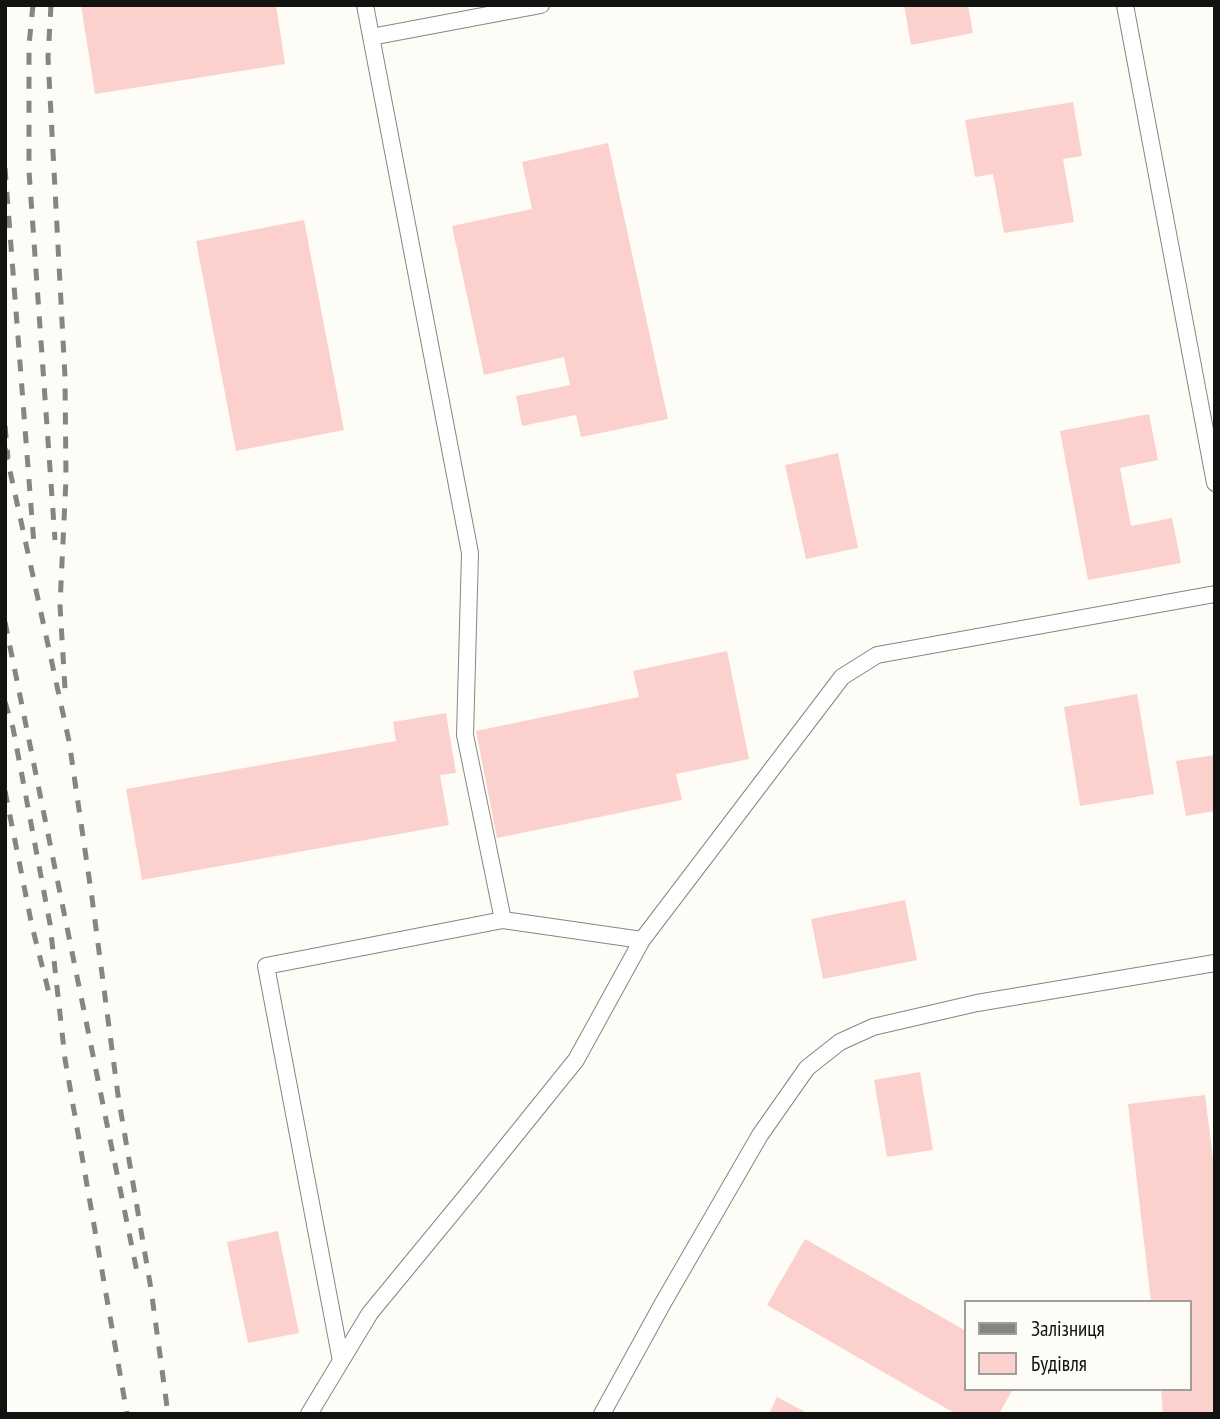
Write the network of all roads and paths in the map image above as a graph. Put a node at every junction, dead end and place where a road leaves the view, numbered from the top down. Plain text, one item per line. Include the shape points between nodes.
1 (365, 5) edge
2 (541, 5) edge
3 (1125, 5) edge
4 (371, 37) junction
5 (1215, 483) edge
6 (1215, 594) edge
7 (503, 920) junction
8 (642, 940) junction
9 (1215, 963) edge
10 (341, 1362) junction
11 (309, 1414) edge
12 (602, 1414) edge

1 - 4 lane
2 - 4 lane
3 - 5 lane
4 - 7 lane via 470,553 465,735
6 - 8 lane via 877,655 842,677
7 - 8 lane
7 - 10 lane via 266,966
8 - 10 lane via 576,1060 370,1313
9 - 12 lane via 977,1003 873,1027 840,1042 807,1069 760,1135
10 - 11 lane

